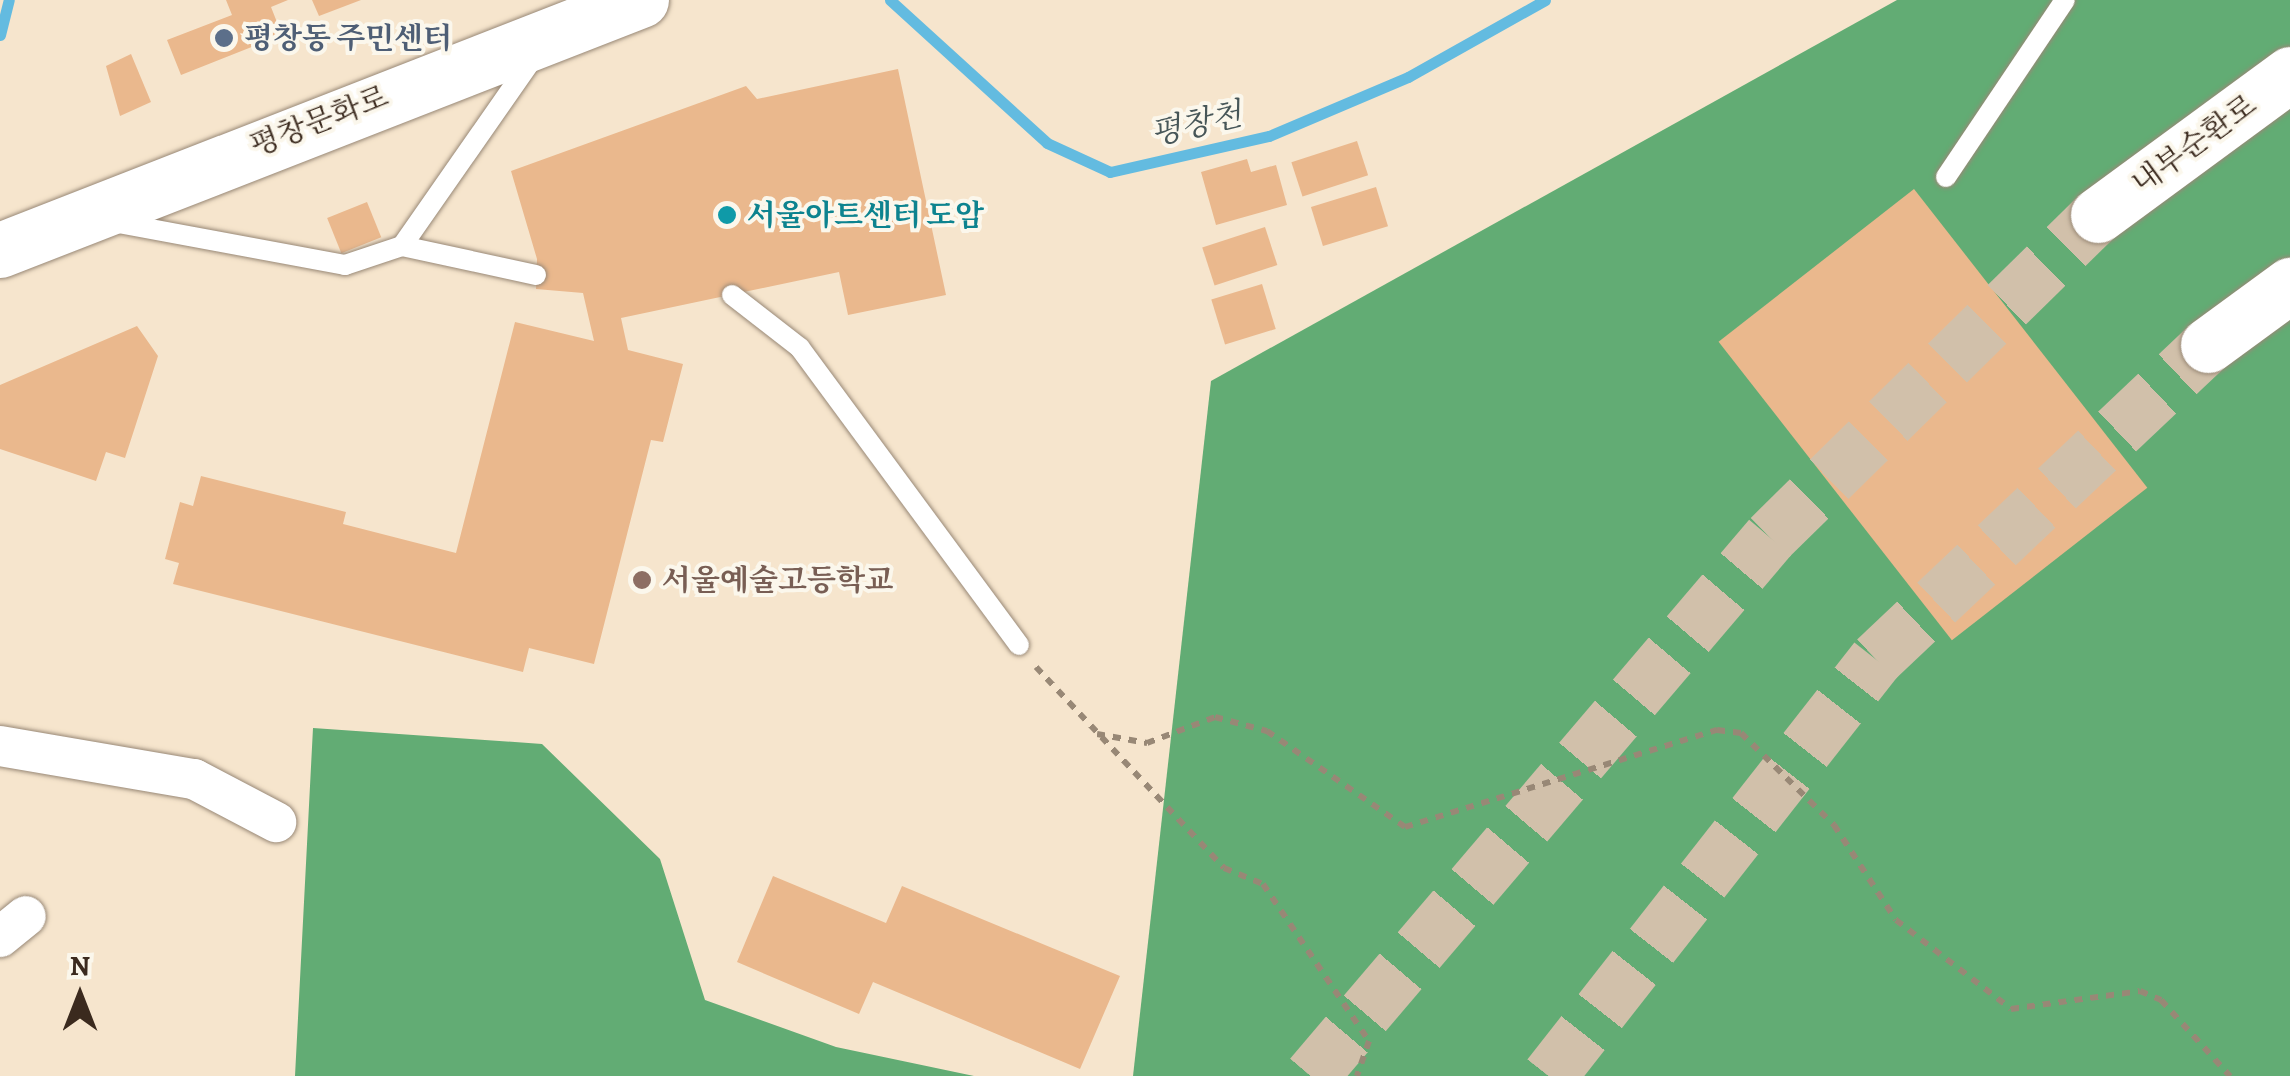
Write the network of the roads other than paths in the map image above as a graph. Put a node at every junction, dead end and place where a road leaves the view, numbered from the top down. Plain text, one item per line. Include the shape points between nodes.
1 (641, 0) edge
2 (2065, 0) edge
3 (550, 34) junction
4 (2290, 74) edge
5 (1946, 177) dead end
6 (2098, 215) tunnel mouth
7 (81, 216) junction
8 (402, 246) junction
9 (0, 250) edge
10 (536, 275) dead end
11 (2290, 285) edge
12 (732, 294) dead end
13 (2208, 345) tunnel mouth
14 (1019, 646) road end
15 (0, 746) edge
16 (276, 822) dead end

1 - 3 main road, 평창문화로
2 - 5 lane
3 - 7 main road, 평창문화로
3 - 8 lane
4 - 6 main road, 내부순환로
7 - 8 lane via 346,265
7 - 9 main road, 평창문화로
8 - 10 lane
11 - 13 main road
12 - 14 lane via 800,348
15 - 16 street via 72,751 194,779

